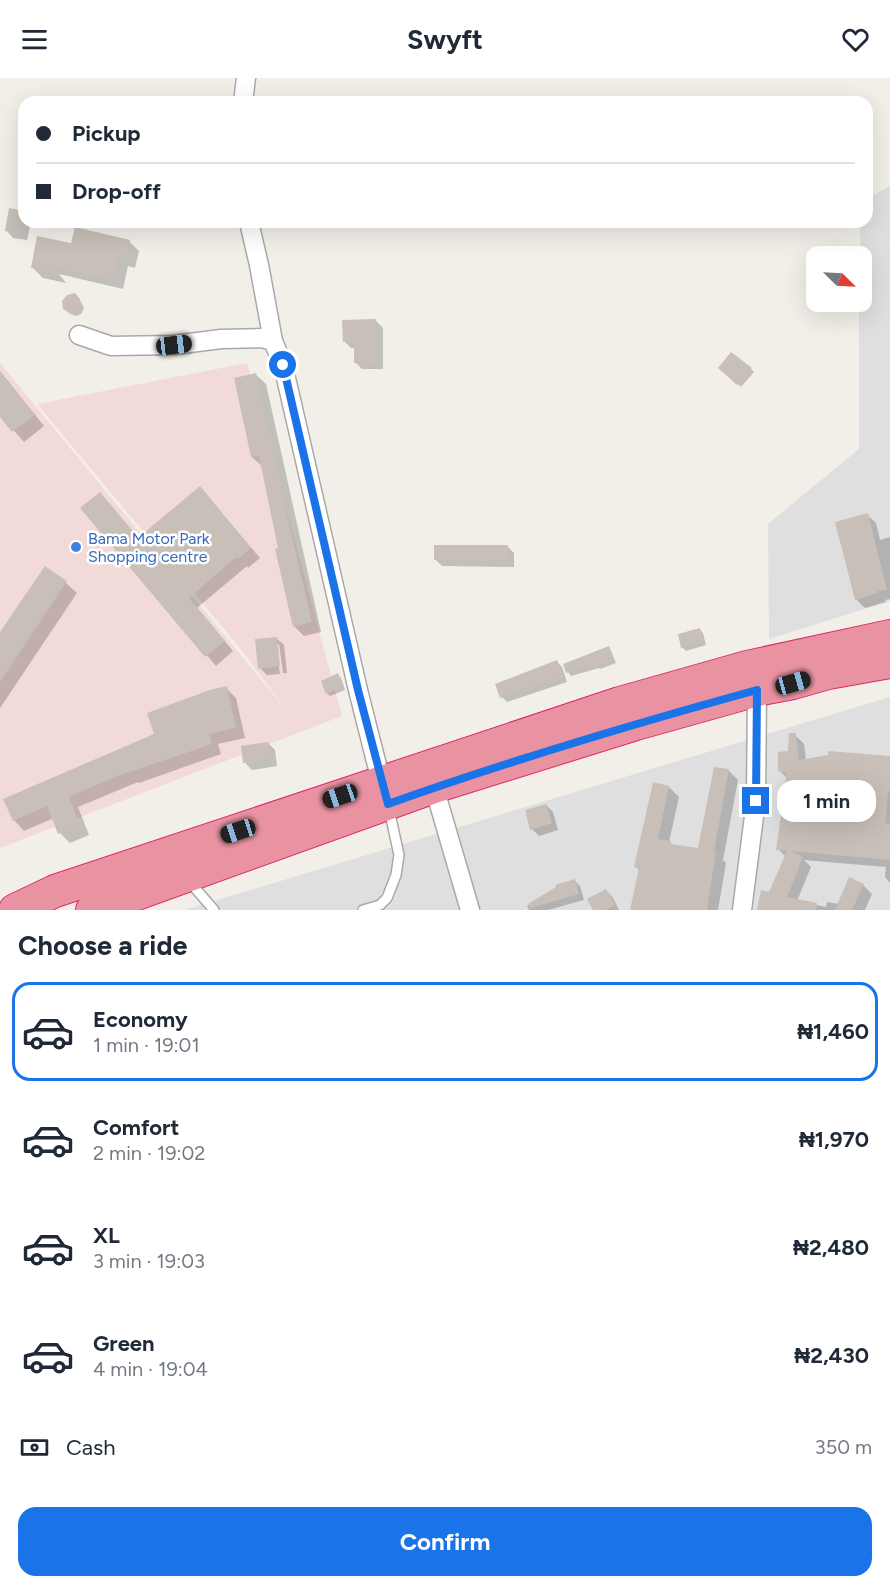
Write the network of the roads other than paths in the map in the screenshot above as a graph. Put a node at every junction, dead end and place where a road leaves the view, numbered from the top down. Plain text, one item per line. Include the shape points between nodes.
1 (246, 78) edge
2 (244, 96) edge
3 (250, 228) edge
4 (79, 335) dead end
5 (273, 342) junction
6 (890, 636) edge
7 (890, 662) edge
8 (757, 690) junction
9 (683, 698) junction
10 (434, 788) junction
11 (384, 793) junction
12 (180, 864) junction
13 (15, 910) edge
14 (92, 910) edge
15 (214, 910) edge
16 (363, 910) edge
17 (470, 910) edge
18 (742, 910) edge

1 - 2 street
3 - 5 street
4 - 5 street via 111,346 174,345 221,339 262,338
5 - 11 street via 283,365
6 - 9 highway via 747,667
7 - 8 highway
8 - 9 highway
8 - 18 street via 756,801
9 - 10 highway via 636,724
9 - 11 highway via 620,703
10 - 11 highway
10 - 17 street
11 - 12 highway
11 - 16 lane via 399,855 396,875 380,906
12 - 13 highway via 55,891
12 - 14 highway
12 - 15 lane

